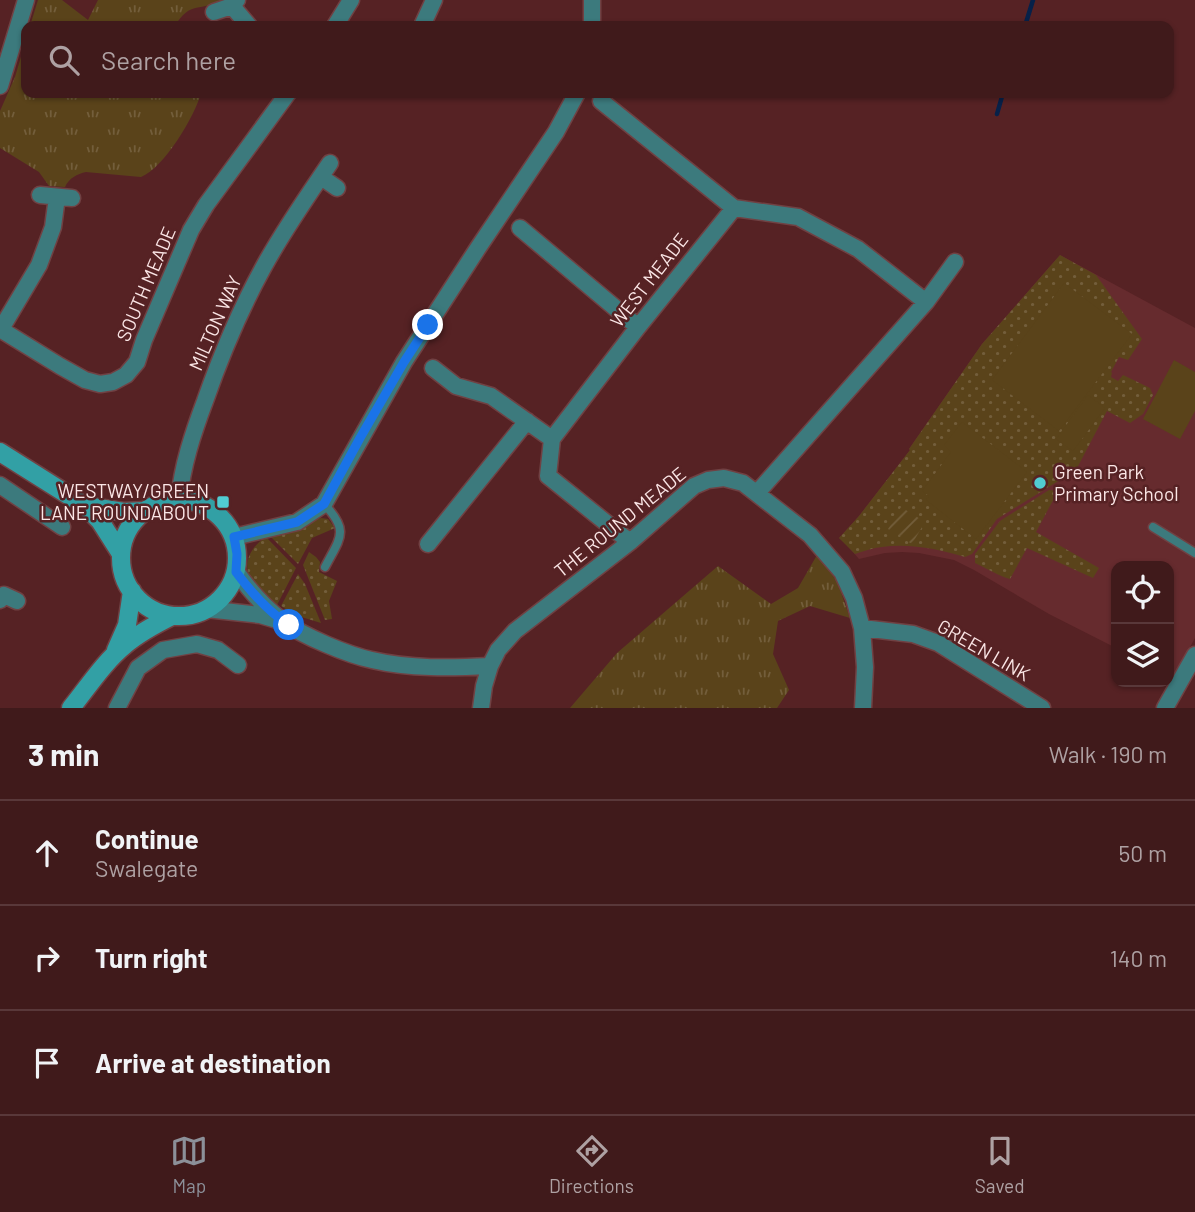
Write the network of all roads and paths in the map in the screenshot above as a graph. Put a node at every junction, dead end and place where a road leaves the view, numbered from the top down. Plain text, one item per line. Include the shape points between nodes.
1 (26, 0) edge
2 (351, 0) edge
3 (434, 0) edge
4 (592, 0) edge
5 (234, 3) edge
6 (214, 12) dead end
7 (246, 21) edge
8 (338, 21) edge
9 (424, 21) edge
10 (592, 21) edge
11 (0, 86) edge
12 (284, 98) edge
13 (574, 98) edge
14 (601, 101) dead end
15 (337, 188) dead end
16 (40, 195) dead end
17 (734, 208) junction
18 (520, 228) dead end
19 (955, 262) dead end
20 (926, 302) junction
21 (639, 327) junction
22 (0, 329) edge
23 (433, 368) dead end
24 (527, 421) junction
25 (552, 439) junction
26 (0, 452) edge
27 (0, 485) edge
28 (757, 493) junction
29 (179, 500) junction
30 (324, 504) junction
31 (84, 505) junction
32 (145, 511) junction
33 (62, 527) dead end
34 (1153, 527) dead end
35 (234, 537) junction
36 (630, 542) junction
37 (428, 544) dead end
38 (1195, 553) edge
39 (121, 554) junction
40 (325, 567) dead end
41 (236, 572) junction
42 (132, 591) junction
43 (0, 600) edge
44 (17, 601) dead end
45 (206, 609) junction
46 (172, 616) junction
47 (283, 622) junction
48 (862, 628) junction
49 (1195, 655) edge
50 (113, 656) junction
51 (238, 665) dead end
52 (490, 666) junction
53 (71, 708) edge
54 (117, 708) edge
55 (481, 708) edge
56 (863, 708) edge
57 (1042, 708) edge
58 (1165, 708) edge

1 - 11 street
2 - 8 street
3 - 9 street
4 - 10 street
5 - 6 street
5 - 7 street
12 - 22 street, SOUTH MEADE via 191,230 136,362 126,375 100,384 85,380
13 - 30 street via 404,362
14 - 17 street
15 - 29 street, MILTON WAY via 325,170 239,314 195,427
16 - 22 street via 65,198 39,265
17 - 20 street via 798,217 858,249
17 - 21 street, WEST MEADE
18 - 21 street
19 - 20 street
20 - 28 street
21 - 25 street, WEST MEADE
23 - 24 street via 456,386 491,396
24 - 25 street
24 - 37 street
25 - 36 street via 548,476
26 - 31 main road
27 - 33 street
28 - 36 street, THE ROUND MEADE via 743,483 708,480 694,486
28 - 48 street, THE ROUND MEADE via 810,535 842,572
29 - 32 main road
29 - 35 main road via 209,508
30 - 35 street via 297,522
30 - 40 lane via 341,526 339,541
31 - 32 main road
31 - 39 main road
32 - 39 main road via 129,529
34 - 38 lane
35 - 41 main road
36 - 52 street, THE ROUND MEADE via 515,631
39 - 42 main road
41 - 45 main road via 228,591
41 - 47 street
42 - 46 main road via 149,607
42 - 50 main road via 127,625
43 - 44 street via 4,595
45 - 46 main road
45 - 47 street
46 - 50 main road
47 - 52 street via 372,660
48 - 56 street, THE ROUND MEADE
48 - 57 street, GREEN LINK via 913,634 938,643
49 - 58 street
50 - 53 main road
51 - 54 street via 218,650 197,645 163,650 138,668
52 - 55 street, THE ROUND MEADE

